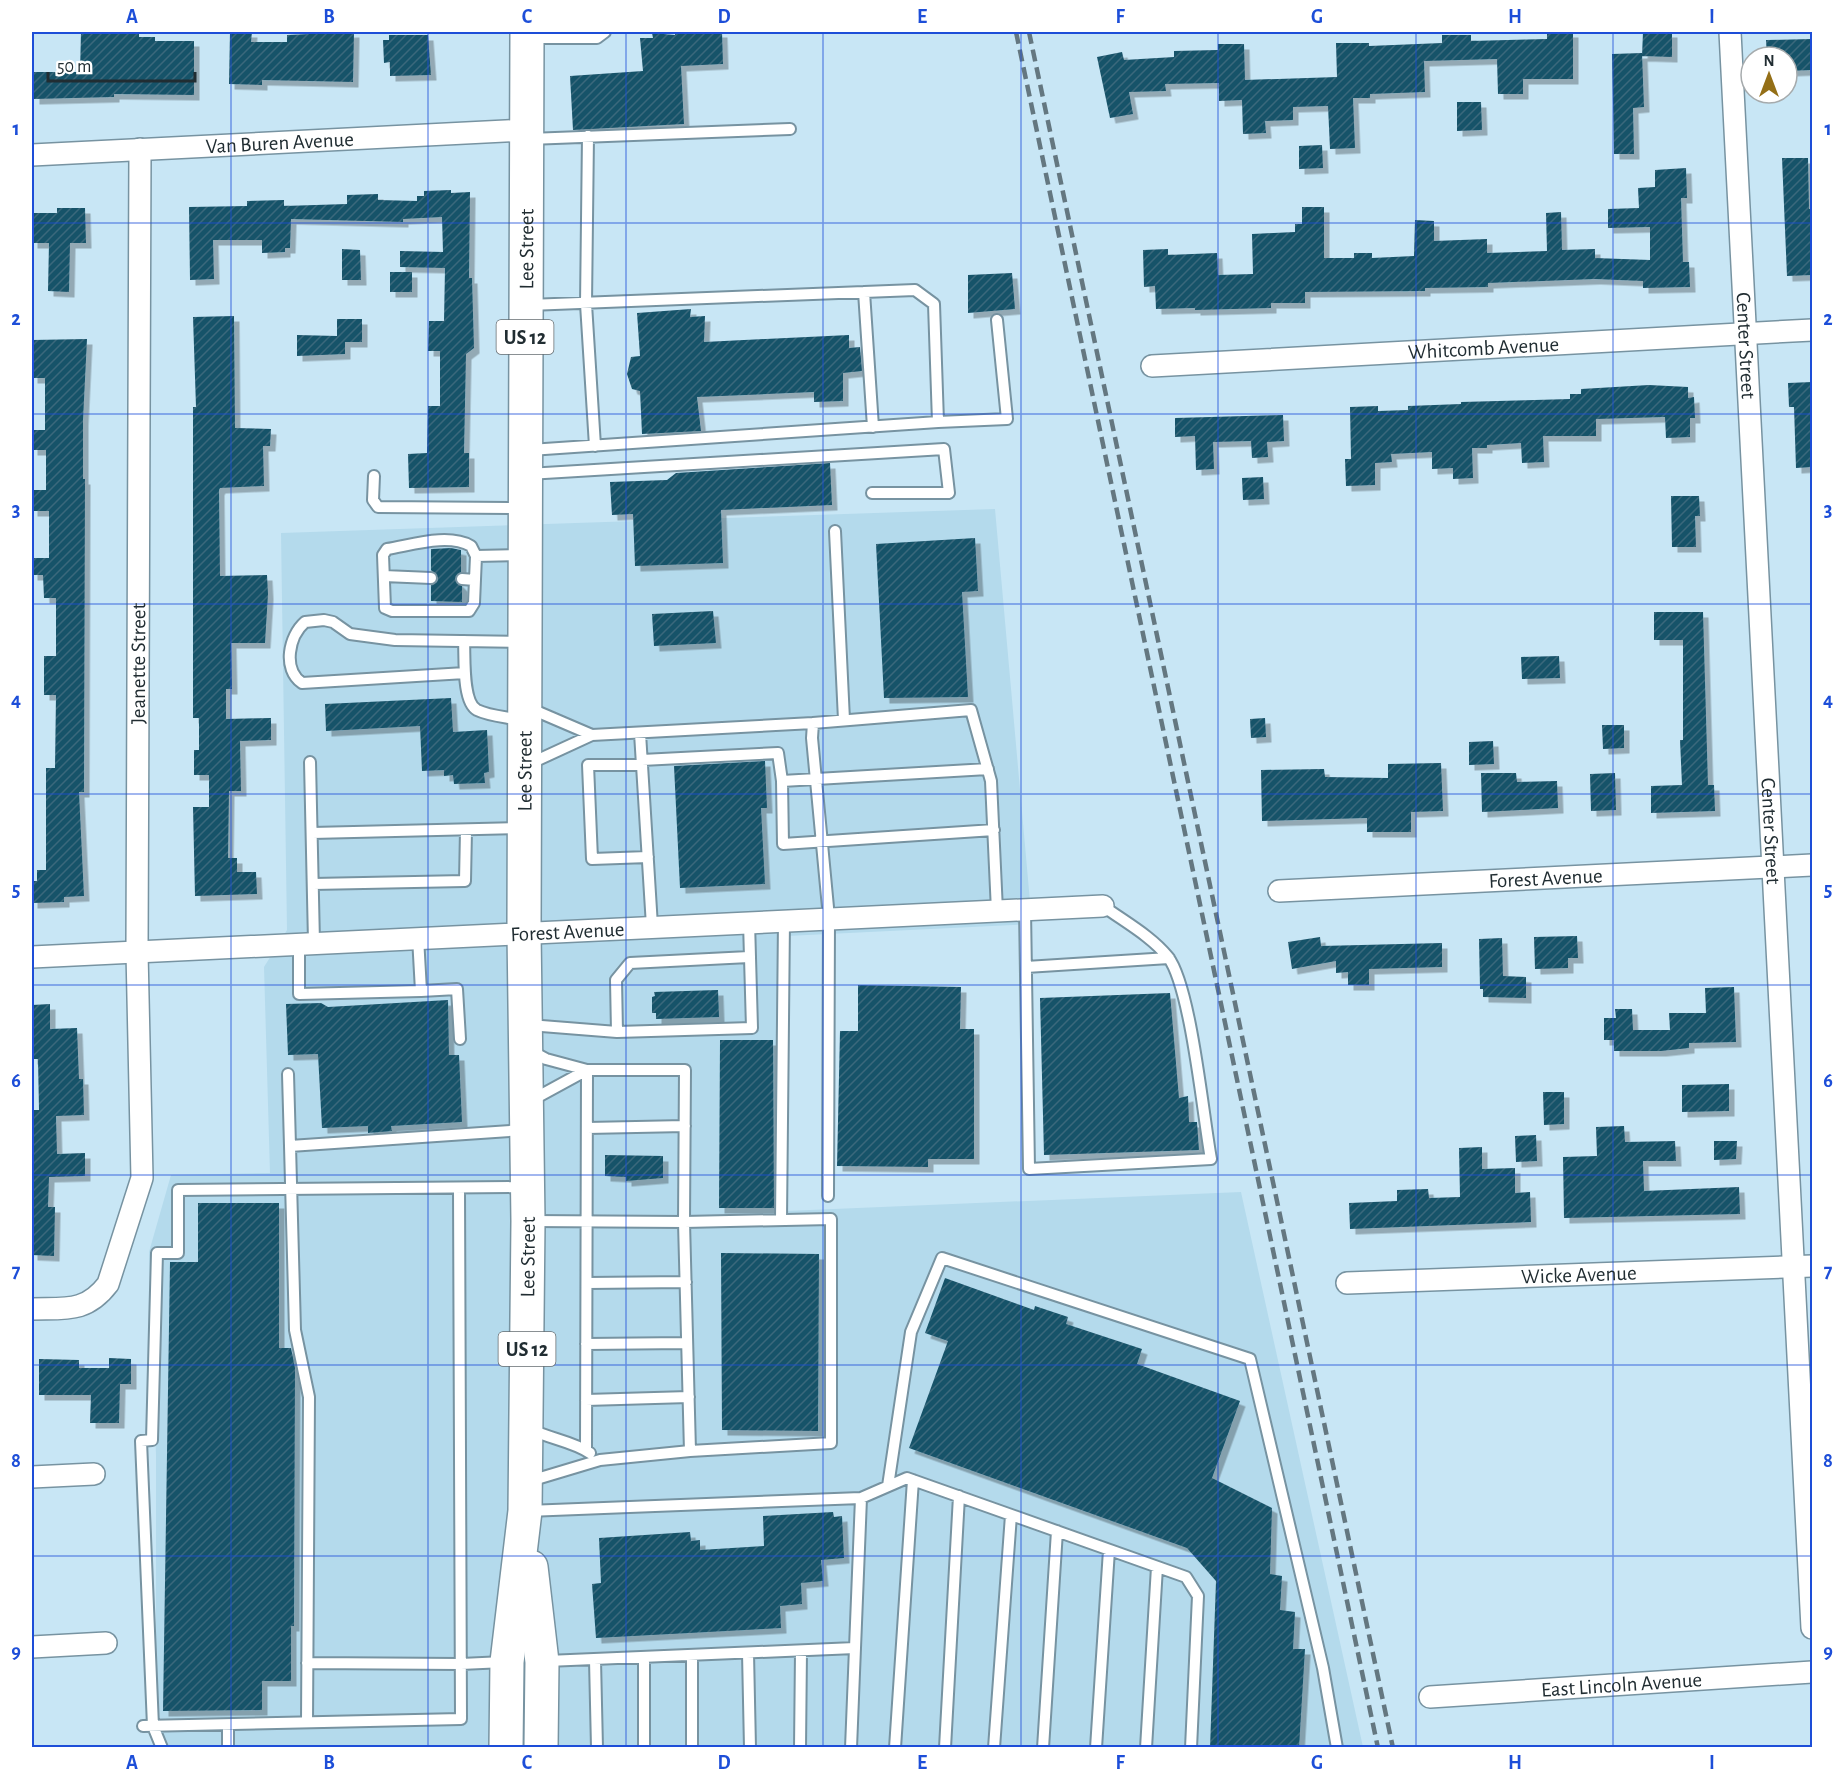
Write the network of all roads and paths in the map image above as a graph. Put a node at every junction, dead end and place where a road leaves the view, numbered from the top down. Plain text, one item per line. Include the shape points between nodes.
1 (605, 32) edge
2 (1730, 32) edge
3 (526, 35) edge
4 (790, 129) dead end
5 (526, 134) junction
6 (588, 136) junction
7 (140, 149) junction
8 (32, 155) edge
9 (864, 292) junction
10 (586, 304) junction
11 (525, 306) junction
12 (997, 320) dead end
13 (1812, 330) edge
14 (1745, 333) junction
15 (1152, 366) dead end
16 (938, 422) junction
17 (873, 427) junction
18 (595, 446) junction
19 (525, 463) junction
20 (374, 476) dead end
21 (872, 493) dead end
22 (525, 508) junction
23 (835, 531) dead end
24 (525, 555) junction
25 (476, 556) junction
26 (384, 576) junction
27 (431, 578) dead end
28 (462, 579) dead end
29 (475, 580) junction
30 (464, 641) junction
31 (525, 642) junction
32 (465, 673) junction
33 (525, 714) junction
34 (844, 720) junction
35 (813, 723) junction
36 (640, 733) junction
37 (592, 735) junction
38 (310, 762) dead end
39 (642, 762) junction
40 (525, 767) junction
41 (988, 769) junction
42 (816, 779) junction
43 (782, 781) junction
44 (525, 828) junction
45 (466, 830) junction
46 (994, 830) junction
47 (312, 833) junction
48 (822, 842) junction
49 (648, 856) junction
50 (1812, 865) edge
51 (1773, 867) junction
52 (313, 884) junction
53 (1279, 891) dead end
54 (1103, 906) joint
55 (1025, 910) junction
56 (998, 911) junction
57 (829, 918) junction
58 (784, 920) junction
59 (749, 922) junction
60 (652, 926) junction
61 (524, 932) junction
62 (418, 937) junction
63 (306, 943) junction
64 (137, 952) junction
65 (32, 957) edge
66 (749, 957) junction
67 (1169, 958) junction
68 (1026, 966) junction
69 (420, 991) junction
70 (617, 1032) junction
71 (525, 1037) junction
72 (460, 1039) dead end
73 (587, 1070) junction
74 (288, 1074) dead end
75 (526, 1117) junction
76 (685, 1126) junction
77 (587, 1128) junction
78 (290, 1146) junction
79 (527, 1187) junction
80 (291, 1189) junction
81 (459, 1189) junction
82 (828, 1196) dead end
83 (781, 1220) junction
84 (528, 1221) junction
85 (587, 1221) junction
86 (684, 1222) junction
87 (1803, 1267) edge
88 (686, 1282) junction
89 (587, 1283) junction
90 (1347, 1283) dead end
91 (32, 1309) edge
92 (687, 1343) junction
93 (586, 1344) junction
94 (688, 1397) junction
95 (586, 1400) junction
96 (526, 1427) junction
97 (586, 1450) junction
98 (690, 1450) junction
99 (600, 1460) junction
100 (94, 1474) dead end
101 (32, 1477) edge
102 (913, 1480) junction
103 (888, 1486) junction
104 (959, 1496) junction
105 (525, 1497) junction
106 (861, 1498) junction
107 (1011, 1515) junction
108 (1057, 1531) junction
109 (1109, 1550) junction
110 (1157, 1567) junction
111 (1812, 1628) edge
112 (106, 1643) dead end
113 (32, 1647) edge
114 (855, 1648) junction
115 (801, 1651) junction
116 (748, 1653) junction
117 (692, 1656) junction
118 (644, 1658) junction
119 (595, 1660) junction
120 (524, 1662) junction
121 (307, 1663) junction
122 (461, 1664) junction
123 (1812, 1671) edge
124 (1430, 1697) dead end
125 (307, 1722) junction
126 (228, 1725) junction
127 (148, 1726) junction
128 (162, 1748) edge
129 (228, 1748) edge
130 (506, 1748) edge
131 (542, 1748) edge
132 (597, 1748) edge
133 (644, 1748) edge
134 (692, 1748) edge
135 (750, 1748) edge
136 (800, 1748) edge
137 (851, 1748) edge
138 (895, 1748) edge
139 (945, 1748) edge
140 (994, 1748) edge
141 (1043, 1748) edge
142 (1096, 1748) edge
143 (1146, 1748) edge
144 (1191, 1748) edge
145 (1337, 1748) edge

1 - 3 lane via 597,39
2 - 14 street, Center Street
3 - 5 main road, Lee Street / US 12
4 - 6 lane
5 - 6 lane
5 - 7 street, Van Buren Avenue
5 - 11 main road, Lee Street / US 12
6 - 10 lane
7 - 8 street, Van Buren Avenue
7 - 64 street, Jeanette Street
9 - 10 lane
9 - 16 lane via 915,290 934,304
9 - 17 lane
10 - 11 lane
10 - 18 lane
11 - 19 main road, Lee Street / US 12
12 - 16 lane via 1007,419
13 - 14 street, Whitcomb Avenue
14 - 15 street, Whitcomb Avenue
14 - 51 street, Center Street
16 - 17 lane
17 - 18 lane
18 - 19 lane
19 - 21 lane via 944,449 949,493
19 - 22 main road, Lee Street / US 12
20 - 22 lane via 374,500 378,507
22 - 24 main road, Lee Street / US 12
23 - 34 lane
24 - 25 lane
24 - 31 main road, Lee Street / US 12
25 - 26 lane via 471,546 459,542 387,549
25 - 29 lane
26 - 27 lane
26 - 29 lane via 385,608 392,611 469,611 474,603
28 - 29 lane
30 - 31 lane
30 - 32 lane
30 - 32 lane via 395,640 350,634 333,622 315,620 298,628 291,650 294,677 302,682
31 - 33 main road, Lee Street / US 12
32 - 33 lane via 468,699 477,711
33 - 37 lane
33 - 40 main road, Lee Street / US 12
34 - 35 lane
34 - 41 lane via 970,710
35 - 36 lane
35 - 42 lane
36 - 37 lane
36 - 39 lane
37 - 40 lane
38 - 47 lane
39 - 43 lane via 778,753
39 - 49 lane
39 - 49 lane via 588,765 592,859
40 - 44 main road, Lee Street / US 12
41 - 42 lane
41 - 46 lane
42 - 43 lane
42 - 48 lane
43 - 48 lane via 783,844
44 - 45 lane
44 - 61 main road, Lee Street / US 12
45 - 47 lane
45 - 52 lane via 465,881
46 - 48 lane
46 - 56 lane
47 - 52 lane
48 - 57 lane
49 - 60 lane
50 - 51 street, Forest Avenue
51 - 53 street, Forest Avenue
51 - 87 street, Center Street
52 - 63 lane
54 - 55 street, Forest Avenue
54 - 67 lane via 1153,941
55 - 56 street, Forest Avenue
55 - 68 lane
56 - 57 street, Forest Avenue
57 - 58 street, Forest Avenue
57 - 82 lane
58 - 59 street, Forest Avenue
58 - 83 lane
59 - 60 street, Forest Avenue
59 - 66 lane
60 - 61 street, Forest Avenue
61 - 62 street, Forest Avenue
61 - 71 main road, Lee Street / US 12
62 - 63 street, Forest Avenue
62 - 69 lane
63 - 64 street, Forest Avenue
63 - 69 lane via 299,994
64 - 65 street, Forest Avenue
64 - 91 street, Jeanette Street via 142,1178 108,1284 97,1299 79,1307
66 - 70 lane via 630,963 616,980
66 - 70 lane via 752,1028
67 - 68 lane
67 - 68 lane via 1183,999 1211,1159 1029,1169
69 - 72 lane via 457,989
70 - 71 lane
71 - 73 lane via 546,1059
71 - 75 main road, Lee Street / US 12
73 - 75 lane
73 - 76 lane via 685,1070
73 - 77 lane
74 - 78 lane
75 - 78 lane
75 - 79 main road, Lee Street / US 12
76 - 77 lane
76 - 86 lane
77 - 85 lane
78 - 80 lane
79 - 81 lane
79 - 84 main road, Lee Street / US 12
80 - 81 lane
80 - 121 lane via 295,1329 309,1396
80 - 127 lane via 178,1190 178,1253 157,1253 152,1440 141,1441
81 - 122 lane
83 - 86 lane
83 - 98 lane via 831,1219 831,1443
84 - 85 lane
84 - 96 main road, Lee Street / US 12
85 - 86 lane
85 - 89 lane
86 - 88 lane
87 - 90 street, Wicke Avenue
87 - 111 street, Center Street
88 - 89 lane
88 - 92 lane
89 - 93 lane
92 - 93 lane
92 - 94 lane
93 - 95 lane
94 - 95 lane
94 - 98 lane
95 - 97 lane
96 - 97 lane
96 - 105 main road, Lee Street / US 12
97 - 99 lane
98 - 99 lane
99 - 105 lane
100 - 101 street
102 - 103 lane via 907,1478
102 - 104 lane
102 - 138 lane
103 - 106 lane
103 - 145 lane via 911,1332 942,1258 1250,1359 1323,1668
104 - 107 lane
104 - 139 lane
105 - 106 lane
105 - 120 main road, Lee Street / US 12
106 - 114 lane
107 - 108 lane
107 - 140 lane
108 - 109 lane
108 - 141 lane
109 - 110 lane
109 - 142 lane
110 - 143 lane
110 - 144 lane via 1186,1577 1198,1596
112 - 113 street
114 - 115 lane
114 - 137 lane
115 - 116 lane
115 - 136 lane
116 - 117 lane
116 - 135 lane
117 - 118 lane
117 - 134 lane
118 - 119 lane
118 - 133 lane
119 - 120 lane
119 - 132 lane
120 - 122 lane
120 - 130 main road, Lee Street / US 12
120 - 131 main road, Lee Street / US 12
121 - 122 lane
121 - 125 lane
122 - 125 lane via 461,1719
123 - 124 street, East Lincoln Avenue
125 - 126 lane
126 - 127 lane
126 - 129 lane
127 - 128 lane

